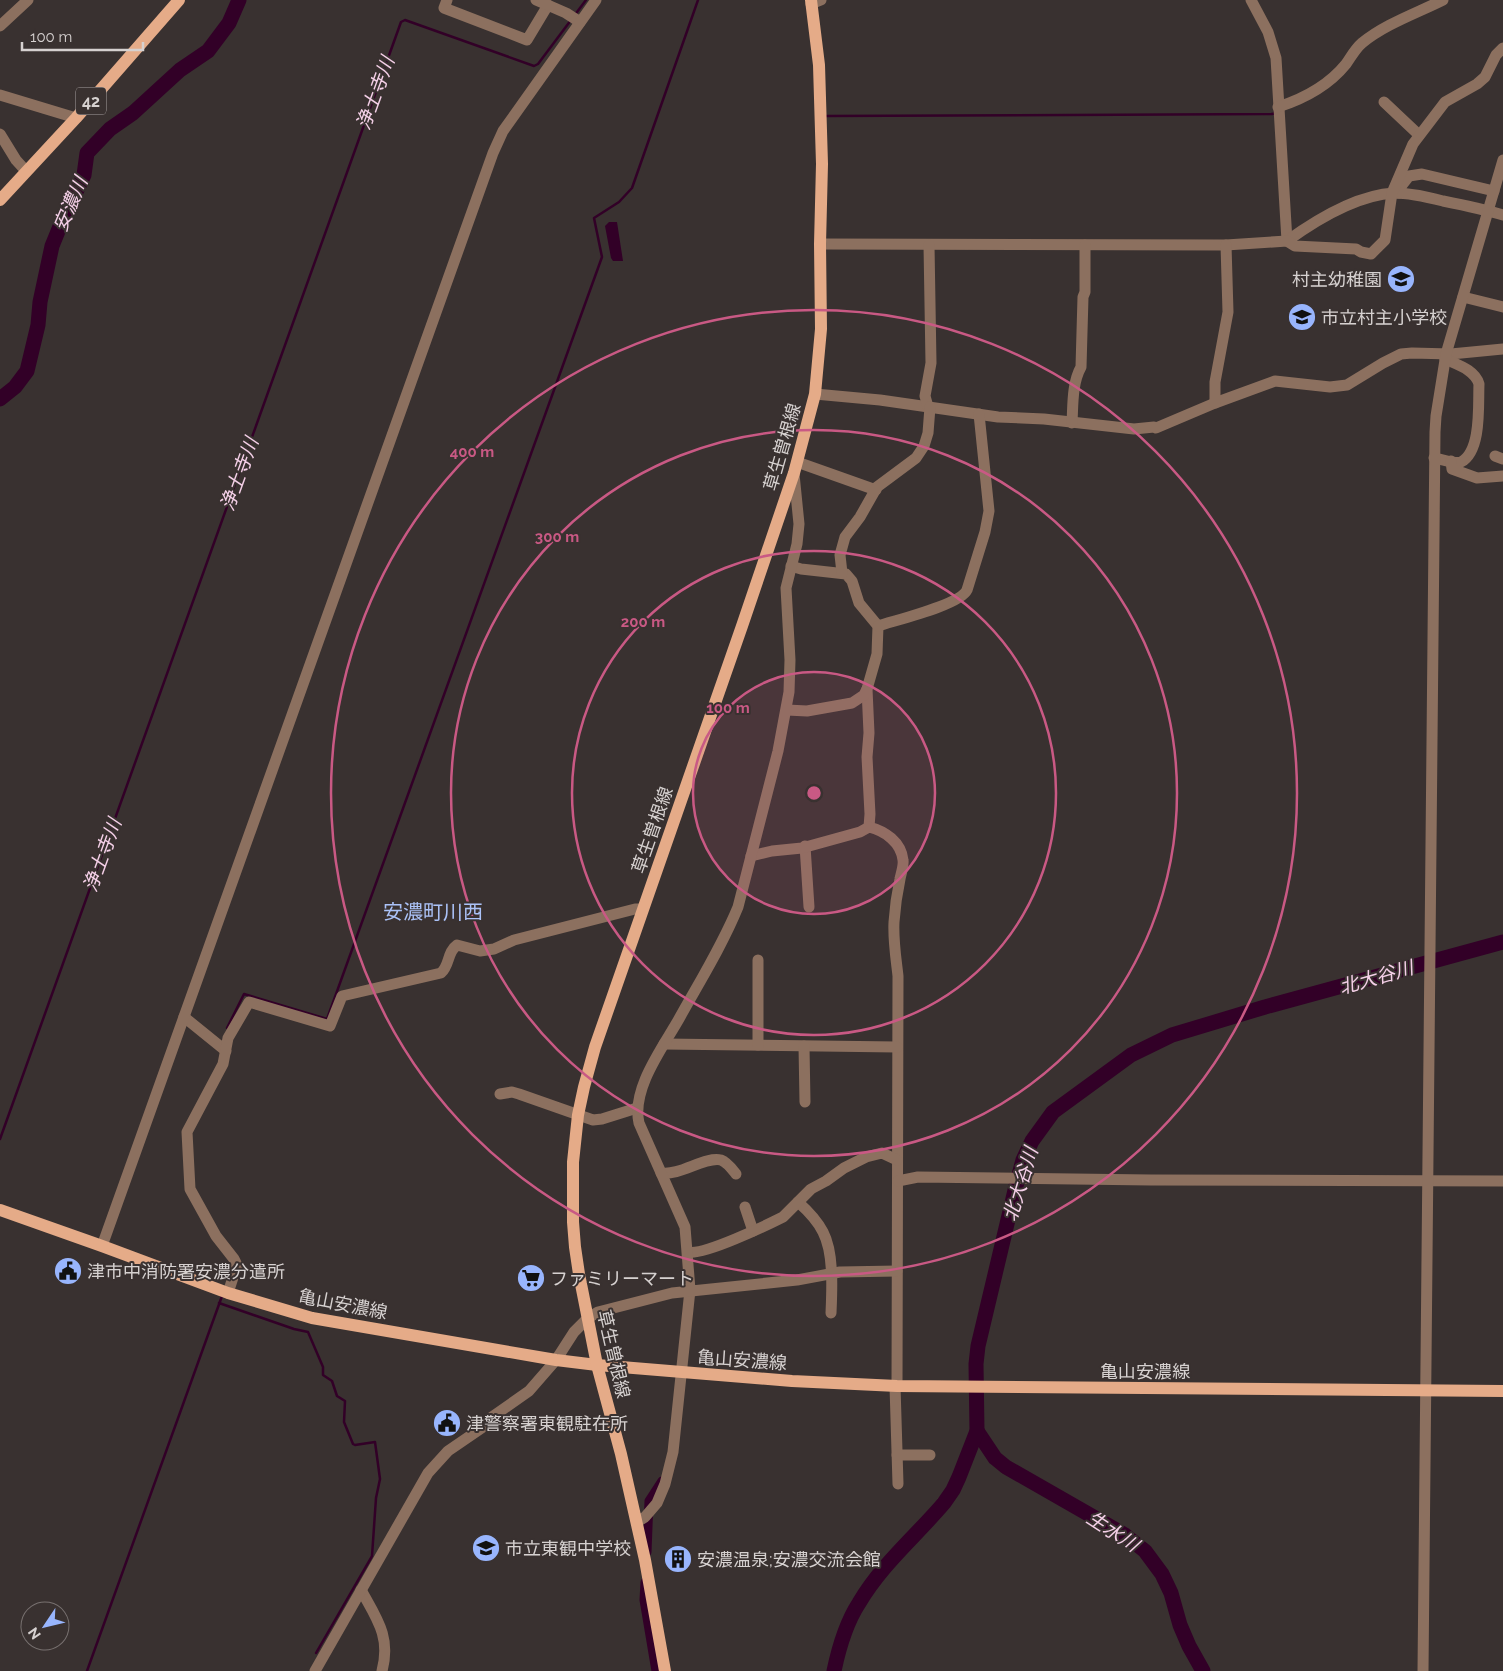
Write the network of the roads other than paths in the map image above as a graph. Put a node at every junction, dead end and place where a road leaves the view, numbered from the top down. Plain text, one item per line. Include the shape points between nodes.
1 (28, 0) edge
2 (179, 0) edge
3 (447, 0) edge
4 (536, 0) edge
5 (596, 0) edge
6 (1250, 0) edge
7 (1444, 0) edge
8 (814, 1) edge
9 (548, 5) junction
10 (580, 22) junction
11 (0, 26) edge
12 (1503, 48) edge
13 (0, 95) edge
14 (1384, 102) dead end
15 (1278, 107) junction
16 (76, 118) junction
17 (0, 134) edge
18 (1419, 135) junction
19 (1503, 160) edge
20 (26, 171) junction
21 (1494, 191) junction
22 (1396, 193) junction
23 (0, 200) edge
24 (1488, 211) junction
25 (1503, 215) edge
26 (1287, 241) junction
27 (820, 244) junction
28 (929, 245) junction
29 (1085, 245) junction
30 (1226, 245) junction
31 (1463, 297) junction
32 (1503, 307) edge
33 (1503, 349) edge
34 (1446, 357) junction
35 (815, 394) junction
36 (1216, 403) junction
37 (929, 407) junction
38 (979, 414) junction
39 (1072, 423) junction
40 (1434, 458) junction
41 (1451, 461) junction
42 (795, 468) junction
43 (1503, 476) edge
44 (876, 490) junction
45 (791, 566) junction
46 (842, 573) junction
47 (878, 626) junction
48 (868, 689) junction
49 (787, 710) junction
50 (869, 827) junction
51 (805, 846) junction
52 (751, 856) junction
53 (809, 907) dead end
54 (642, 909) junction
55 (758, 960) dead end
56 (184, 1017) junction
57 (664, 1044) junction
58 (758, 1045) junction
59 (804, 1046) junction
60 (897, 1047) junction
61 (226, 1052) junction
62 (500, 1094) dead end
63 (805, 1102) dead end
64 (637, 1108) junction
65 (578, 1115) junction
66 (897, 1160) junction
67 (661, 1173) junction
68 (736, 1174) dead end
69 (898, 1181) junction
70 (1428, 1181) junction
71 (1503, 1181) edge
72 (798, 1202) junction
73 (745, 1207) dead end
74 (0, 1210) edge
75 (753, 1231) junction
76 (102, 1246) junction
77 (688, 1252) junction
78 (897, 1271) junction
79 (832, 1274) junction
80 (690, 1290) junction
81 (228, 1292) junction
82 (831, 1313) dead end
83 (588, 1318) junction
84 (556, 1360) junction
85 (597, 1365) junction
86 (682, 1373) junction
87 (896, 1386) junction
88 (1424, 1390) junction
89 (1503, 1391) edge
90 (897, 1455) junction
91 (930, 1455) dead end
92 (898, 1484) dead end
93 (636, 1522) junction
94 (360, 1590) junction
95 (315, 1671) edge
96 (382, 1671) edge
97 (665, 1671) edge
98 (1423, 1671) edge

1 - 11 street
2 - 16 main road, 42
3 - 9 street via 444,8 527,40
4 - 9 street
5 - 10 street
6 - 15 street via 1275,51
7 - 15 street via 1371,36 1340,70 1318,88
8 - 27 main road, 草生曽根線 via 821,108
9 - 10 street
10 - 56 street via 504,131 493,153
12 - 18 street via 1481,81 1450,98
13 - 16 street
14 - 18 street
15 - 26 street
16 - 20 main road, 42
17 - 20 street
18 - 22 street via 1408,151
19 - 21 street
20 - 23 main road, 42
21 - 22 street via 1422,174 1409,176
21 - 24 street
22 - 24 street
22 - 26 street via 1350,204
22 - 26 street via 1385,240 1371,254 1356,249 1296,246
24 - 25 street
24 - 31 street
26 - 30 street
27 - 28 street
27 - 35 main road, 草生曽根線 via 821,328
28 - 29 street
28 - 37 street via 931,363 925,396
29 - 30 street
29 - 39 street via 1086,292 1083,297 1081,367 1073,395
30 - 36 street via 1228,312 1215,382
31 - 32 street
31 - 34 street
33 - 34 street
34 - 36 street via 1401,354 1347,385 1330,387 1275,381
34 - 40 street via 1436,416
34 - 41 street via 1474,374 1479,384 1478,422 1473,448 1461,462
35 - 37 street
35 - 42 main road, 草生曽根線
36 - 39 street via 1156,428
37 - 38 street
37 - 44 street via 924,446 916,458
38 - 39 street
38 - 47 street via 989,512 967,590 961,598
40 - 41 street
40 - 70 street
41 - 43 street via 1452,469 1477,478
42 - 44 street
42 - 45 street via 798,524
42 - 54 main road, 草生曽根線
44 - 46 street via 845,537 840,555
45 - 46 street
45 - 49 street via 786,588 791,675
46 - 47 street via 851,579 859,603
47 - 48 street via 877,654
48 - 49 street via 852,703 807,711
48 - 50 street
49 - 52 street
50 - 51 street
50 - 60 street via 890,836 902,855 894,926 898,976
51 - 52 street
51 - 53 street
52 - 57 street via 730,926
54 - 61 street via 514,940 494,949 480,951 457,945 441,973 342,996 330,1026 249,1002 228,1038
54 - 65 main road, 草生曽根線 via 595,1047
55 - 58 street
56 - 61 street
56 - 76 street
57 - 58 street
57 - 64 street via 644,1084
58 - 59 street
59 - 60 street
59 - 63 street
60 - 66 street
61 - 81 street via 223,1064 187,1132 190,1189 216,1236 237,1265
62 - 65 street via 512,1092
64 - 65 street via 602,1119
64 - 67 street via 639,1123
65 - 83 main road, 草生曽根線 via 573,1162 573,1222
66 - 69 street
66 - 72 street via 882,1153 866,1157 811,1189
67 - 68 street via 722,1160
67 - 77 street via 683,1222
69 - 70 street via 918,1177
69 - 78 street
70 - 71 street
70 - 88 street
72 - 75 street via 783,1218
72 - 79 street via 824,1233
73 - 75 street
74 - 76 main road, 亀山安濃線
75 - 77 street via 712,1248
76 - 81 main road, 亀山安濃線
77 - 80 street
78 - 79 street
78 - 87 street
79 - 80 street
79 - 82 street
80 - 83 street via 606,1309
80 - 86 street
81 - 84 main road, 亀山安濃線 via 312,1318
83 - 84 street via 574,1332
83 - 85 main road, 草生曽根線
84 - 85 main road, 亀山安濃線
84 - 94 street via 529,1391 448,1451 428,1473
85 - 86 main road, 亀山安濃線
85 - 93 main road, 草生曽根線
86 - 87 main road, 亀山安濃線
86 - 93 street via 675,1436 665,1484 657,1503 645,1518
87 - 88 main road, 亀山安濃線
87 - 90 street
88 - 89 main road, 亀山安濃線
88 - 98 street
90 - 91 street
90 - 92 street
93 - 97 main road, 草生曽根線
94 - 95 street
94 - 96 street via 383,1631

